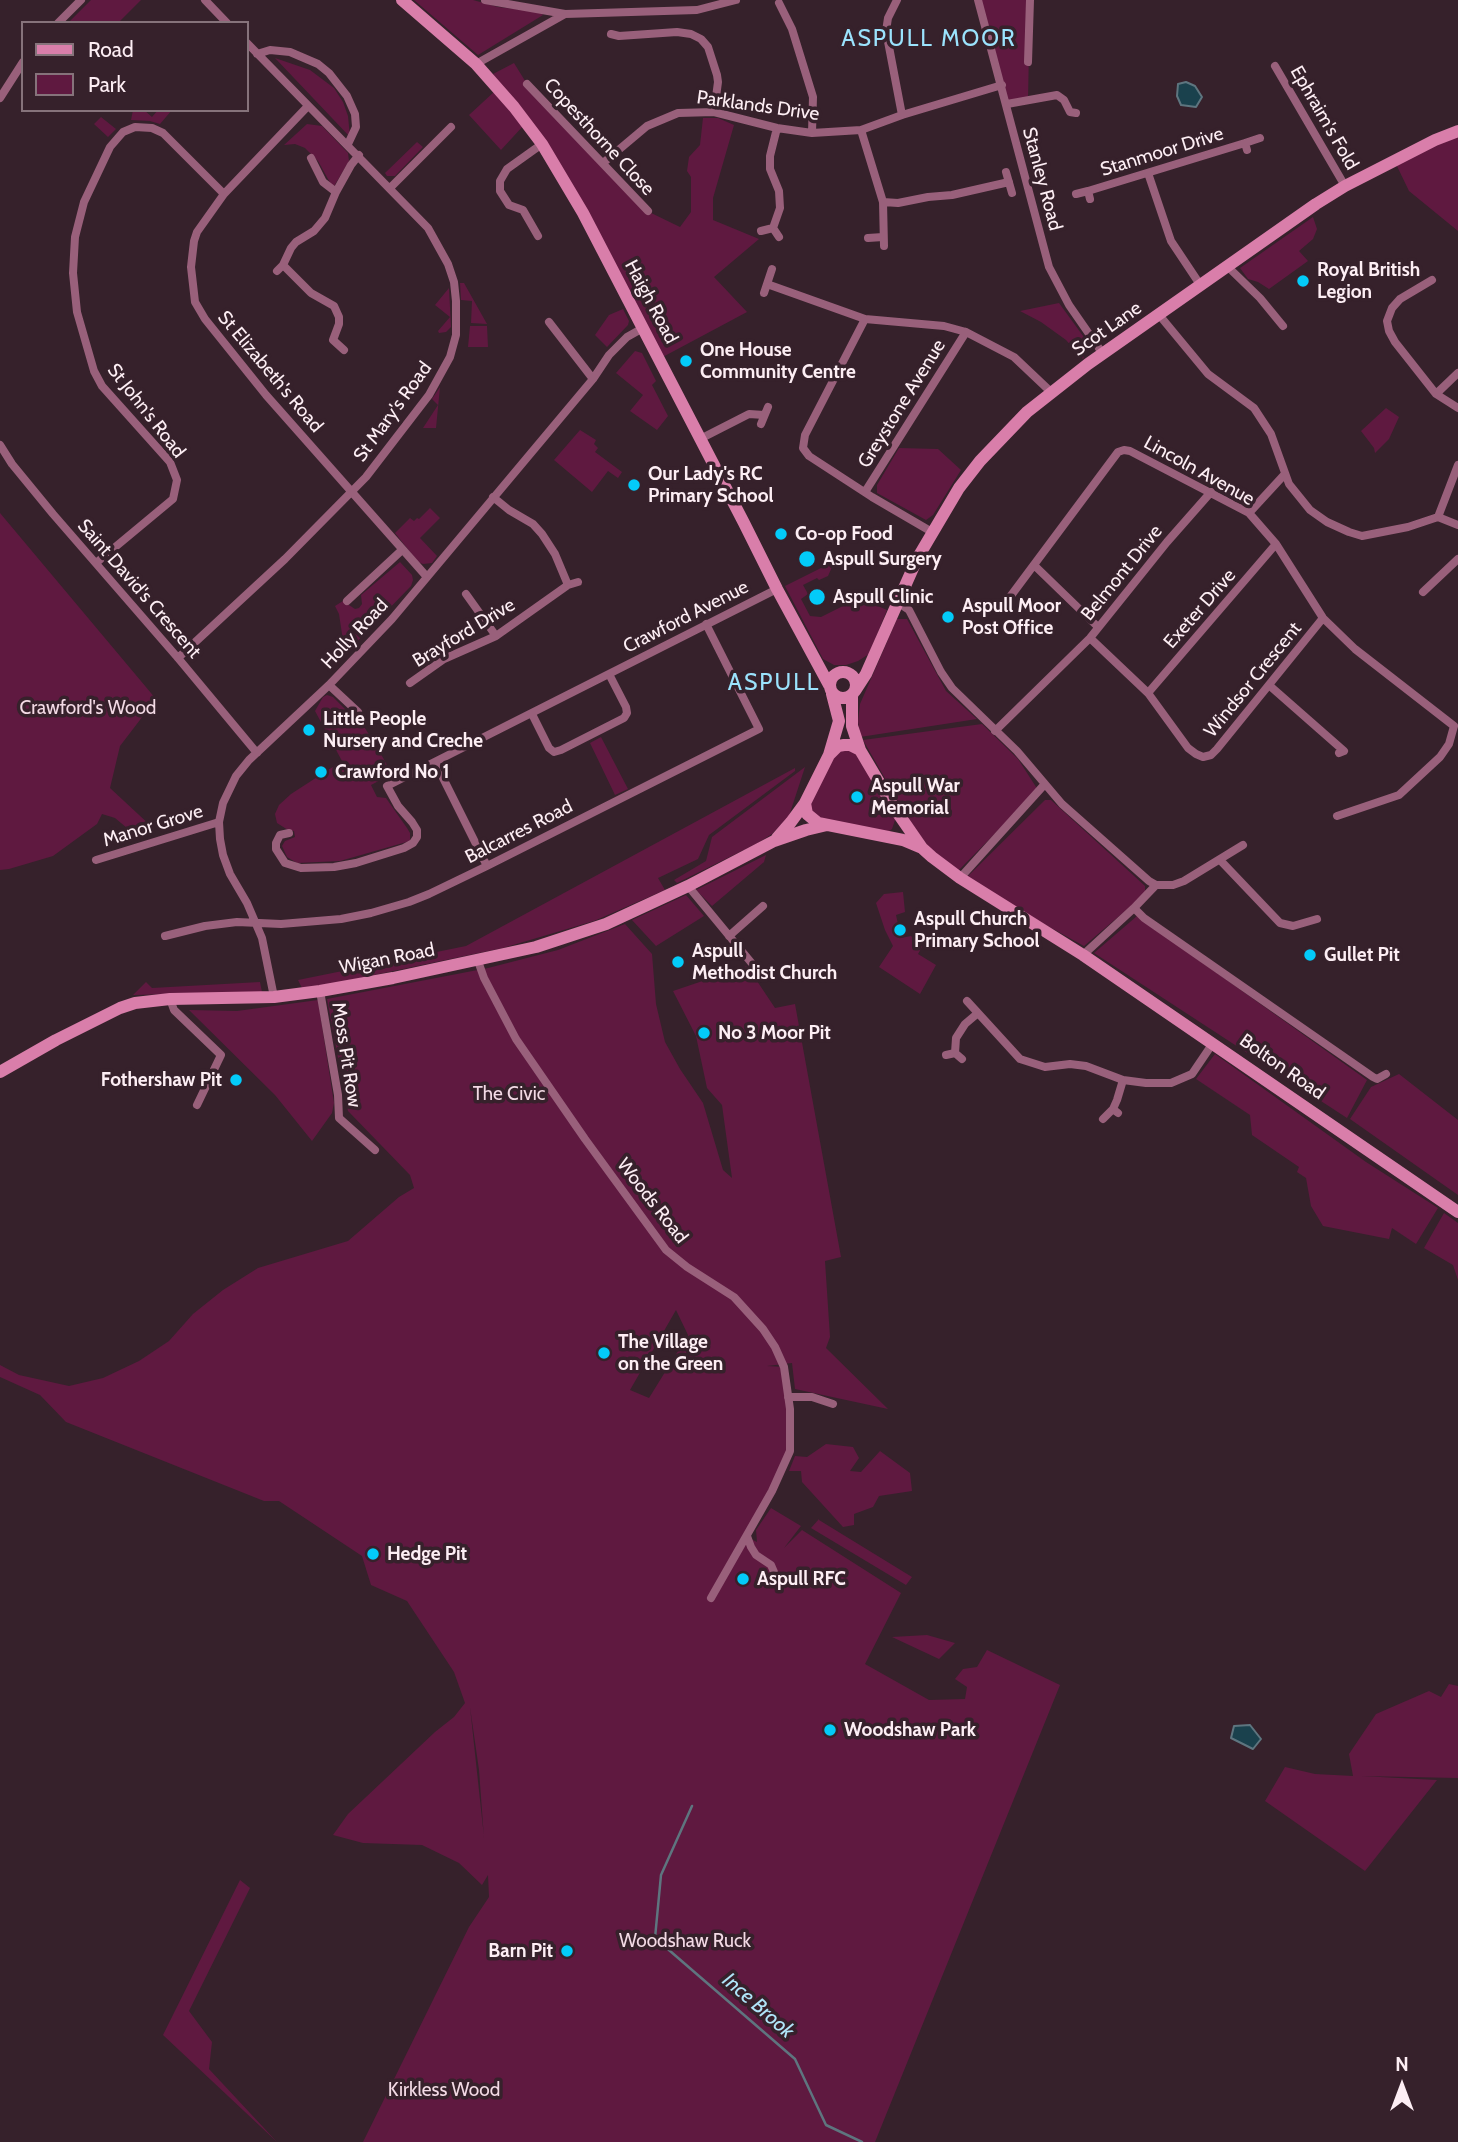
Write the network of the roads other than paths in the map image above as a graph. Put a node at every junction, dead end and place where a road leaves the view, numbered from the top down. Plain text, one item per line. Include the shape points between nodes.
1 (81, 0) edge
2 (205, 0) edge
3 (402, 0) edge
4 (485, 0) edge
5 (736, 0) edge
6 (897, 0) edge
7 (978, 0) edge
8 (1030, 0) edge
9 (713, 3) edge
10 (779, 4) dead end
11 (565, 14) junction
12 (60, 21) edge
13 (225, 21) edge
14 (617, 38) dead end
15 (248, 44) edge
16 (257, 54) junction
17 (1027, 62) dead end
18 (476, 64) junction
19 (21, 65) edge
20 (1275, 66) dead end
21 (527, 84) dead end
22 (1002, 85) junction
23 (0, 98) edge
24 (1007, 104) junction
25 (308, 106) junction
26 (714, 112) junction
27 (1076, 113) dead end
28 (902, 115) junction
29 (451, 127) dead end
30 (777, 128) junction
31 (861, 130) junction
32 (1458, 131) edge
33 (812, 133) junction
34 (1260, 138) dead end
35 (348, 144) junction
36 (542, 144) junction
37 (359, 155) junction
38 (311, 158) dead end
39 (603, 163) junction
40 (1006, 172) dead end
41 (1148, 173) junction
42 (1009, 182) junction
43 (1345, 186) junction
44 (390, 188) junction
45 (336, 192) junction
46 (1012, 193) dead end
47 (224, 194) junction
48 (1076, 194) dead end
49 (883, 202) junction
50 (648, 211) dead end
51 (773, 228) junction
52 (761, 231) dead end
53 (538, 236) dead end
54 (779, 237) dead end
55 (868, 238) dead end
56 (1228, 267) junction
57 (772, 269) dead end
58 (1432, 280) dead end
59 (1200, 286) junction
60 (1160, 316) junction
61 (865, 319) junction
62 (549, 322) dead end
63 (1283, 326) dead end
64 (643, 328) junction
65 (967, 332) junction
66 (344, 351) dead end
67 (1103, 354) junction
68 (1458, 373) edge
69 (593, 379) junction
70 (1051, 392) junction
71 (1436, 394) junction
72 (1458, 408) edge
73 (764, 415) dead end
74 (700, 439) junction
75 (0, 445) edge
76 (1458, 465) edge
77 (1284, 475) junction
78 (865, 492) junction
79 (1211, 492) junction
80 (351, 493) junction
81 (493, 497) junction
82 (1249, 513) junction
83 (1438, 517) junction
84 (1458, 525) edge
85 (932, 532) junction
86 (1276, 544) junction
87 (402, 550) junction
88 (1458, 558) edge
89 (96, 563) junction
90 (1035, 566) junction
91 (427, 577) junction
92 (578, 582) dead end
93 (568, 585) junction
94 (777, 589) junction
95 (1423, 592) dead end
96 (467, 594) dead end
97 (347, 601) dead end
98 (897, 602) junction
99 (1001, 609) dead end
100 (1323, 618) junction
101 (706, 624) junction
102 (1098, 627) junction
103 (496, 636) junction
104 (1090, 638) junction
105 (875, 654) junction
106 (178, 658) junction
107 (815, 660) junction
108 (842, 672) junction
109 (609, 674) junction
110 (410, 683) dead end
111 (329, 685) junction
112 (1270, 686) junction
113 (831, 689) junction
114 (853, 693) junction
115 (1148, 693) junction
116 (358, 712) dead end
117 (532, 713) junction
118 (1456, 726) edge
119 (995, 732) junction
120 (860, 750) junction
121 (257, 753) junction
122 (1339, 753) dead end
123 (829, 755) junction
124 (435, 762) junction
125 (1044, 785) junction
126 (805, 803) junction
127 (895, 809) junction
128 (1337, 816) dead end
129 (219, 822) junction
130 (827, 825) junction
131 (282, 832) dead end
132 (881, 835) junction
133 (774, 841) junction
134 (1243, 845) dead end
135 (922, 848) junction
136 (96, 860) dead end
137 (1220, 860) junction
138 (487, 866) junction
139 (960, 878) junction
140 (1156, 884) junction
141 (688, 886) junction
142 (763, 906) dead end
143 (1134, 908) junction
144 (1317, 919) dead end
145 (256, 921) junction
146 (165, 936) dead end
147 (730, 936) junction
148 (1083, 955) junction
149 (478, 961) junction
150 (759, 972) dead end
151 (320, 992) junction
152 (274, 997) junction
153 (170, 999) junction
154 (967, 1001) dead end
155 (978, 1013) junction
156 (1213, 1043) junction
157 (962, 1059) dead end
158 (0, 1072) edge
159 (1386, 1074) dead end
160 (1123, 1080) junction
161 (197, 1105) dead end
162 (1103, 1119) dead end
163 (375, 1150) dead end
164 (1458, 1212) edge
165 (788, 1397) junction
166 (833, 1404) dead end
167 (747, 1536) junction
168 (774, 1572) dead end
169 (711, 1598) dead end

1 - 12 street
2 - 13 street
3 - 18 main road, Haigh Road
4 - 11 street
5 - 9 street
6 - 28 street via 886,31
7 - 22 street, Stanley Road
8 - 17 street
9 - 11 street via 697,10
10 - 33 street via 792,29 813,97
11 - 18 street
14 - 26 street via 677,32 701,39 717,75
15 - 16 street, St Mary's Road
16 - 25 street, St Mary's Road
16 - 35 street via 290,52 329,73 355,114 356,127
18 - 36 main road, Haigh Road
19 - 23 street
20 - 43 street, Ephraim's Fold
21 - 39 street, Copesthorne Close
22 - 24 street, Stanley Road
22 - 28 street, Parklands Drive
24 - 27 street via 1057,94 1070,112
24 - 67 street, Stanley Road via 1049,267
25 - 35 street, St Mary's Road
25 - 47 street, St Elizabeth's Road
26 - 30 street, Parklands Drive
26 - 39 street, Parklands Drive via 678,113 656,121
28 - 31 street, Parklands Drive
29 - 44 street
30 - 33 street, Parklands Drive
30 - 51 street via 770,169 780,208
31 - 33 street, Parklands Drive
31 - 49 street
32 - 43 main road, Scot Lane
34 - 41 street, Stanmoor Drive via 1246,147
35 - 37 street, St Mary's Road
36 - 53 street via 507,169 499,196 523,210
36 - 64 main road, Haigh Road
37 - 44 street, St Mary's Road
37 - 45 street
38 - 45 street via 323,181
39 - 50 street, Copesthorne Close
40 - 42 street
41 - 48 street, Stanmoor Drive via 1089,195
41 - 59 street via 1171,241
42 - 46 street
42 - 49 street via 952,195
43 - 56 main road, Scot Lane
44 - 80 street, St Mary's Road via 428,228 449,264 456,290 456,335 450,357 429,394
45 - 66 street via 325,218 296,242 280,268 337,311 340,324 333,340
47 - 80 street, St Elizabeth's Road via 194,242 195,302 266,395
47 - 89 street, St John's Road via 163,133 135,127 123,132 110,147 84,202 75,237 73,273 77,312 94,371 170,462 177,480 173,499
49 - 55 street via 884,242
51 - 52 street
51 - 54 street
56 - 59 main road, Scot Lane
56 - 63 street
57 - 61 street via 765,289
58 - 71 street via 1400,299 1387,321 1395,342
59 - 60 main road, Scot Lane
60 - 67 main road, Scot Lane
60 - 77 street via 1208,374 1254,408 1270,433
61 - 65 street
61 - 78 street via 803,445 809,456
62 - 69 street
64 - 69 street, Holly Road via 622,341
64 - 74 main road, Haigh Road
65 - 70 street via 1014,357
65 - 78 street, Greystone Avenue
67 - 70 main road, Scot Lane
68 - 71 street
69 - 81 street, Holly Road
70 - 85 main road, Scot Lane via 980,461
71 - 72 street
73 - 74 street via 749,414
74 - 94 main road, Haigh Road
75 - 89 street, Saint David's Crescent
76 - 83 street
77 - 82 street
77 - 83 street via 1310,510 1326,522 1362,536
78 - 85 street
79 - 82 street, Lincoln Avenue
79 - 90 street, Lincoln Avenue via 1130,451 1118,452
79 - 102 street, Belmont Drive
80 - 87 street, St Elizabeth's Road
80 - 106 street, St Mary's Road
81 - 91 street, Holly Road
81 - 93 street via 542,534
82 - 86 street, Lincoln Avenue
83 - 84 street
85 - 98 main road, Scot Lane
86 - 100 street, Lincoln Avenue
86 - 115 street, Exeter Drive
87 - 91 street, St Elizabeth's Road
87 - 97 street
88 - 95 street
89 - 106 street, Saint David's Crescent
90 - 99 street, Lincoln Avenue
90 - 102 street
91 - 111 street, Holly Road
92 - 93 street, Brayford Drive
93 - 103 street, Brayford Drive
94 - 101 street, Crawford Avenue
94 - 107 main road, Haigh Road
96 - 103 street
98 - 105 main road, Scot Lane
98 - 119 street via 909,610 952,688
100 - 112 street, Windsor Crescent
100 - 118 street, Lincoln Avenue via 1355,649
101 - 109 street, Crawford Avenue
101 - 138 street, Balcarres Road via 759,729
102 - 104 street, Belmont Drive
103 - 110 street, Brayford Drive via 444,659
104 - 115 street, Windsor Crescent
104 - 119 street, Belmont Drive
105 - 108 main road
105 - 114 main road, Scot Lane
106 - 121 street, Saint David's Crescent
107 - 108 main road
107 - 113 main road, Haigh Road
108 - 113 main road via 832,677
108 - 114 main road via 855,679
109 - 117 street, Crawford Avenue
109 - 117 street, Crawford Avenue via 626,707 624,718 561,750 549,748
111 - 116 street
111 - 121 street, Holly Road
112 - 115 street, Windsor Crescent via 1217,749 1203,757 1188,748
112 - 122 street via 1344,751
113 - 114 main road via 844,698
113 - 123 main road, Wigan Road via 839,721
114 - 120 main road, Bolton Road via 852,726
117 - 124 street, Crawford Avenue
118 - 128 street via 1440,757 1399,795
119 - 125 street
120 - 123 main road via 844,745
120 - 127 main road, Bolton Road
121 - 129 street, Holly Road via 236,776
123 - 126 main road, Wigan Road
124 - 131 street, Crawford Avenue via 383,788 417,831 413,843 404,848 356,863 301,868 279,856 276,842
124 - 138 street
125 - 139 street
125 - 140 street
126 - 130 main road via 810,818
126 - 133 main road, Wigan Road
127 - 132 main road via 892,829
127 - 135 main road, Bolton Road
129 - 136 street, Manor Grove
129 - 145 street, Holly Road via 230,874
130 - 132 main road, Bolton Road
130 - 133 main road, Wigan Road
132 - 135 main road, Bolton Road
133 - 141 main road, Wigan Road
134 - 137 street
135 - 139 main road, Bolton Road
137 - 140 street via 1179,883
137 - 144 street via 1280,923 1293,926
138 - 145 street, Balcarres Road via 429,894 371,913 311,922
139 - 148 main road, Bolton Road
140 - 143 street
141 - 147 street
141 - 149 main road, Wigan Road via 582,933
142 - 147 street
143 - 148 street
143 - 159 street via 1373,1077
145 - 146 street, Balcarres Road
145 - 152 street, Holly Road
147 - 150 street
148 - 156 main road, Bolton Road
149 - 151 main road, Wigan Road
149 - 165 street, Woods Road via 516,1039 666,1250 734,1297 763,1329 784,1367
151 - 152 main road, Wigan Road
151 - 163 street, Moss Pit Row via 339,1118
152 - 153 main road, Wigan Road
153 - 158 main road, Wigan Road via 120,1008
153 - 161 street via 174,1010 221,1055
154 - 155 street
155 - 157 street via 965,1024 950,1054
155 - 160 street via 1020,1059 1045,1067 1086,1066
156 - 160 street via 1192,1074 1180,1081
156 - 164 main road, Bolton Road
160 - 162 street via 1115,1111
165 - 166 street via 812,1397
165 - 167 street, Woods Road via 790,1451
167 - 168 street via 756,1555
167 - 169 street, Woods Road

